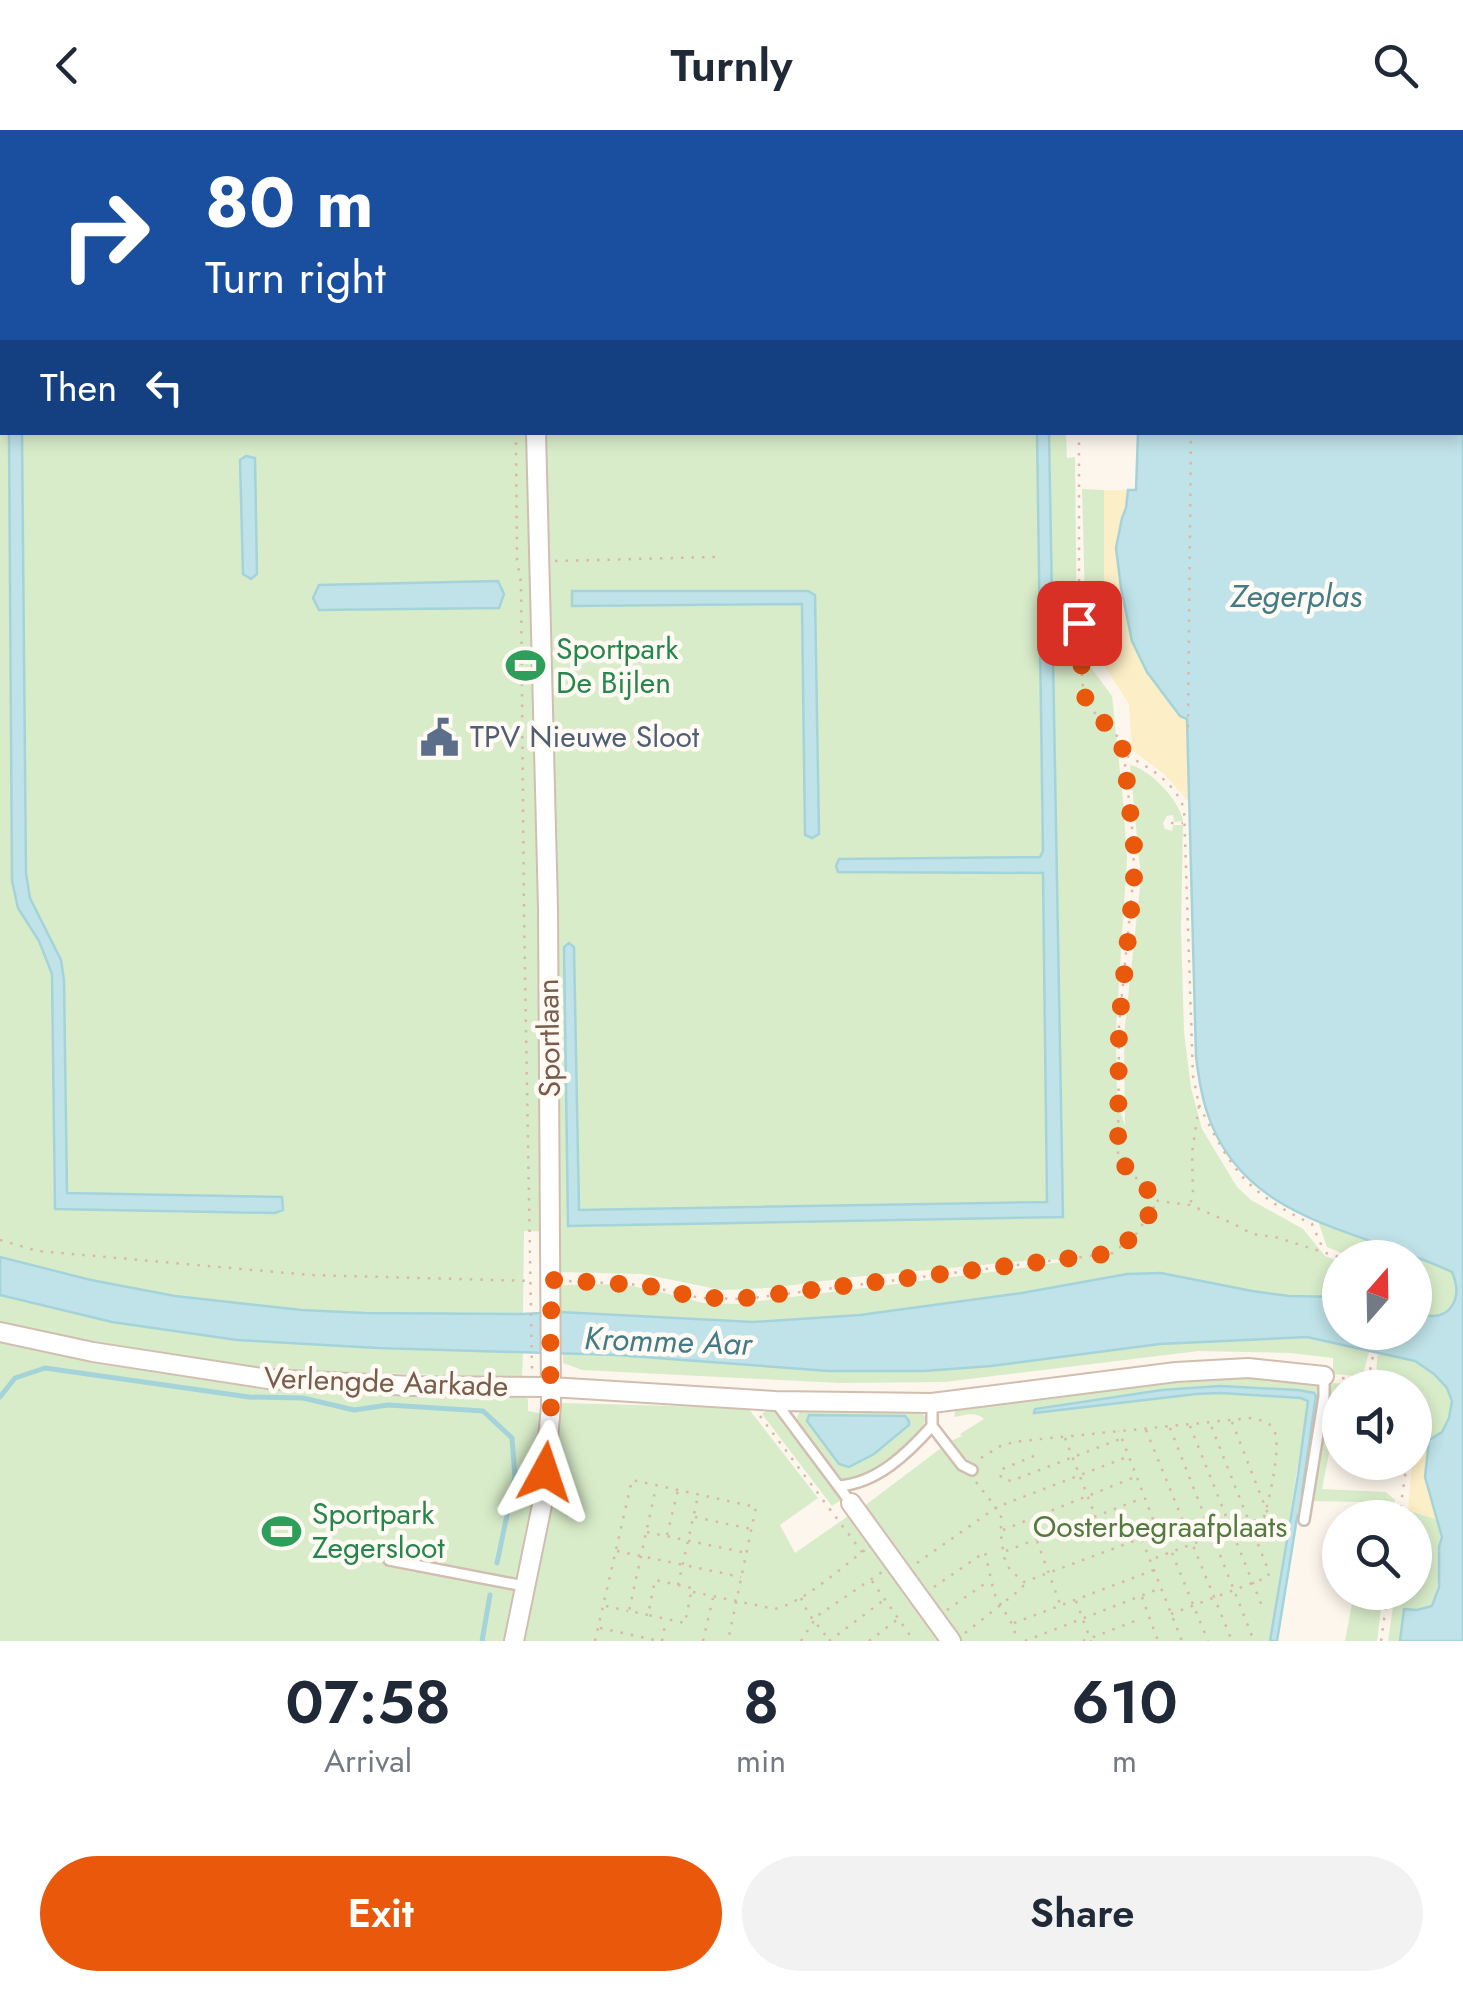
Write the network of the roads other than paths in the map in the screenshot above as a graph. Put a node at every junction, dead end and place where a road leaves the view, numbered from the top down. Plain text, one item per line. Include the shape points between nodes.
1 (536, 435) edge
2 (0, 1332) edge
3 (1322, 1376) edge
4 (551, 1387) junction
5 (775, 1401) junction
6 (932, 1403) junction
7 (1322, 1408) edge
8 (932, 1426) junction
9 (972, 1470) road end
10 (839, 1486) junction
11 (851, 1503) joint
12 (1304, 1520) dead end
13 (389, 1560) dead end
14 (524, 1586) junction
15 (514, 1641) edge
16 (953, 1641) edge

1 - 4 street, Sportlaan via 548,908 541,1360
2 - 4 street, Verlengde Aarkade via 268,1379
3 - 6 street, Verlengde Aarkade via 1248,1368 1176,1372
4 - 5 street, Verlengde Aarkade
4 - 14 street, Sportlaan via 542,1505
5 - 6 street, Verlengde Aarkade
5 - 10 lane
6 - 8 lane
7 - 12 lane
8 - 9 lane
8 - 10 lane via 886,1469
10 - 11 lane
11 - 16 street
13 - 14 lane
14 - 15 street, Sportlaan

